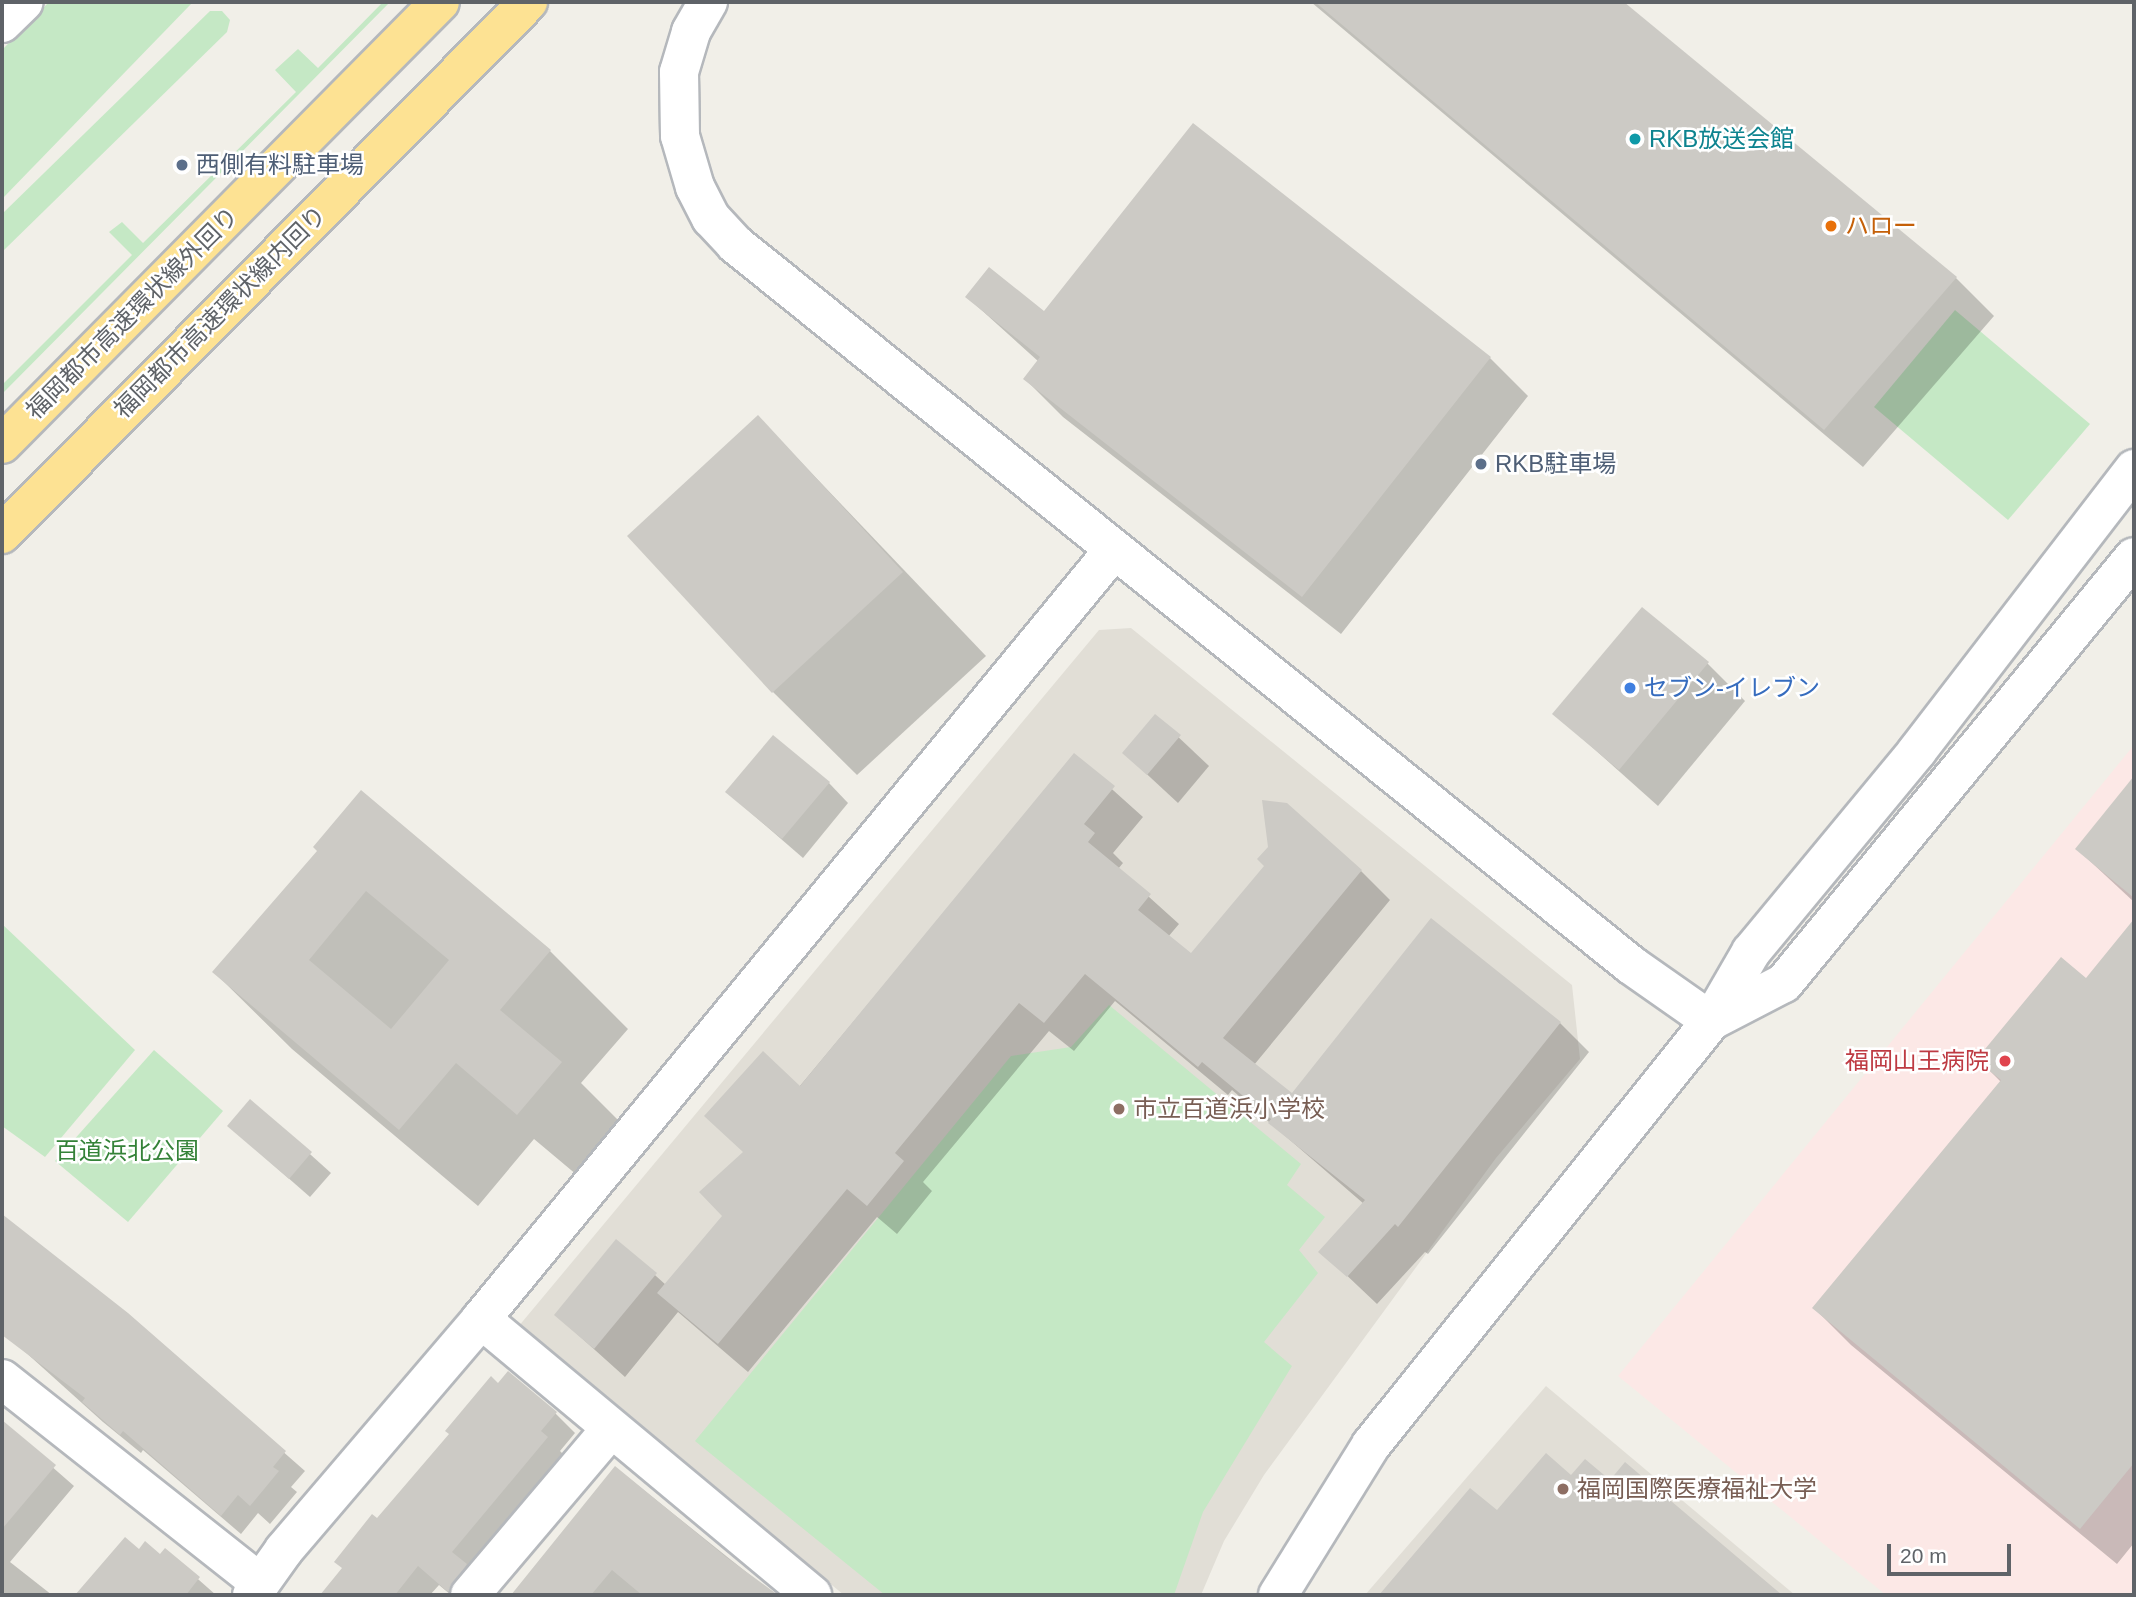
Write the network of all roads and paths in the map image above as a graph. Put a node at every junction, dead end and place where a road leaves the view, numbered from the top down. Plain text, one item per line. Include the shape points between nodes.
1 (24, 2) edge
2 (440, 2) edge
3 (528, 2) edge
4 (708, 2) edge
5 (2, 23) edge
6 (2, 444) edge
7 (2134, 469) edge
8 (2, 534) edge
9 (1113, 551) junction
10 (2134, 557) edge
11 (1711, 1020) junction
12 (481, 1319) junction
13 (2, 1379) edge
14 (610, 1430) junction
15 (255, 1588) edge
16 (470, 1595) edge
17 (812, 1595) edge
18 (1278, 1595) edge

1 - 5 street
2 - 6 highway, 福岡都市高速環状線外回り
3 - 8 highway, 福岡都市高速環状線内回り
4 - 9 street via 691,32 678,72 678,110 685,160 711,218 735,244
7 - 11 street via 1917,751 1751,952
9 - 11 street via 1631,965
9 - 12 street
10 - 11 street via 1784,982
11 - 18 street via 1371,1445
12 - 14 street
12 - 15 street
13 - 15 street
14 - 16 street
14 - 17 street

